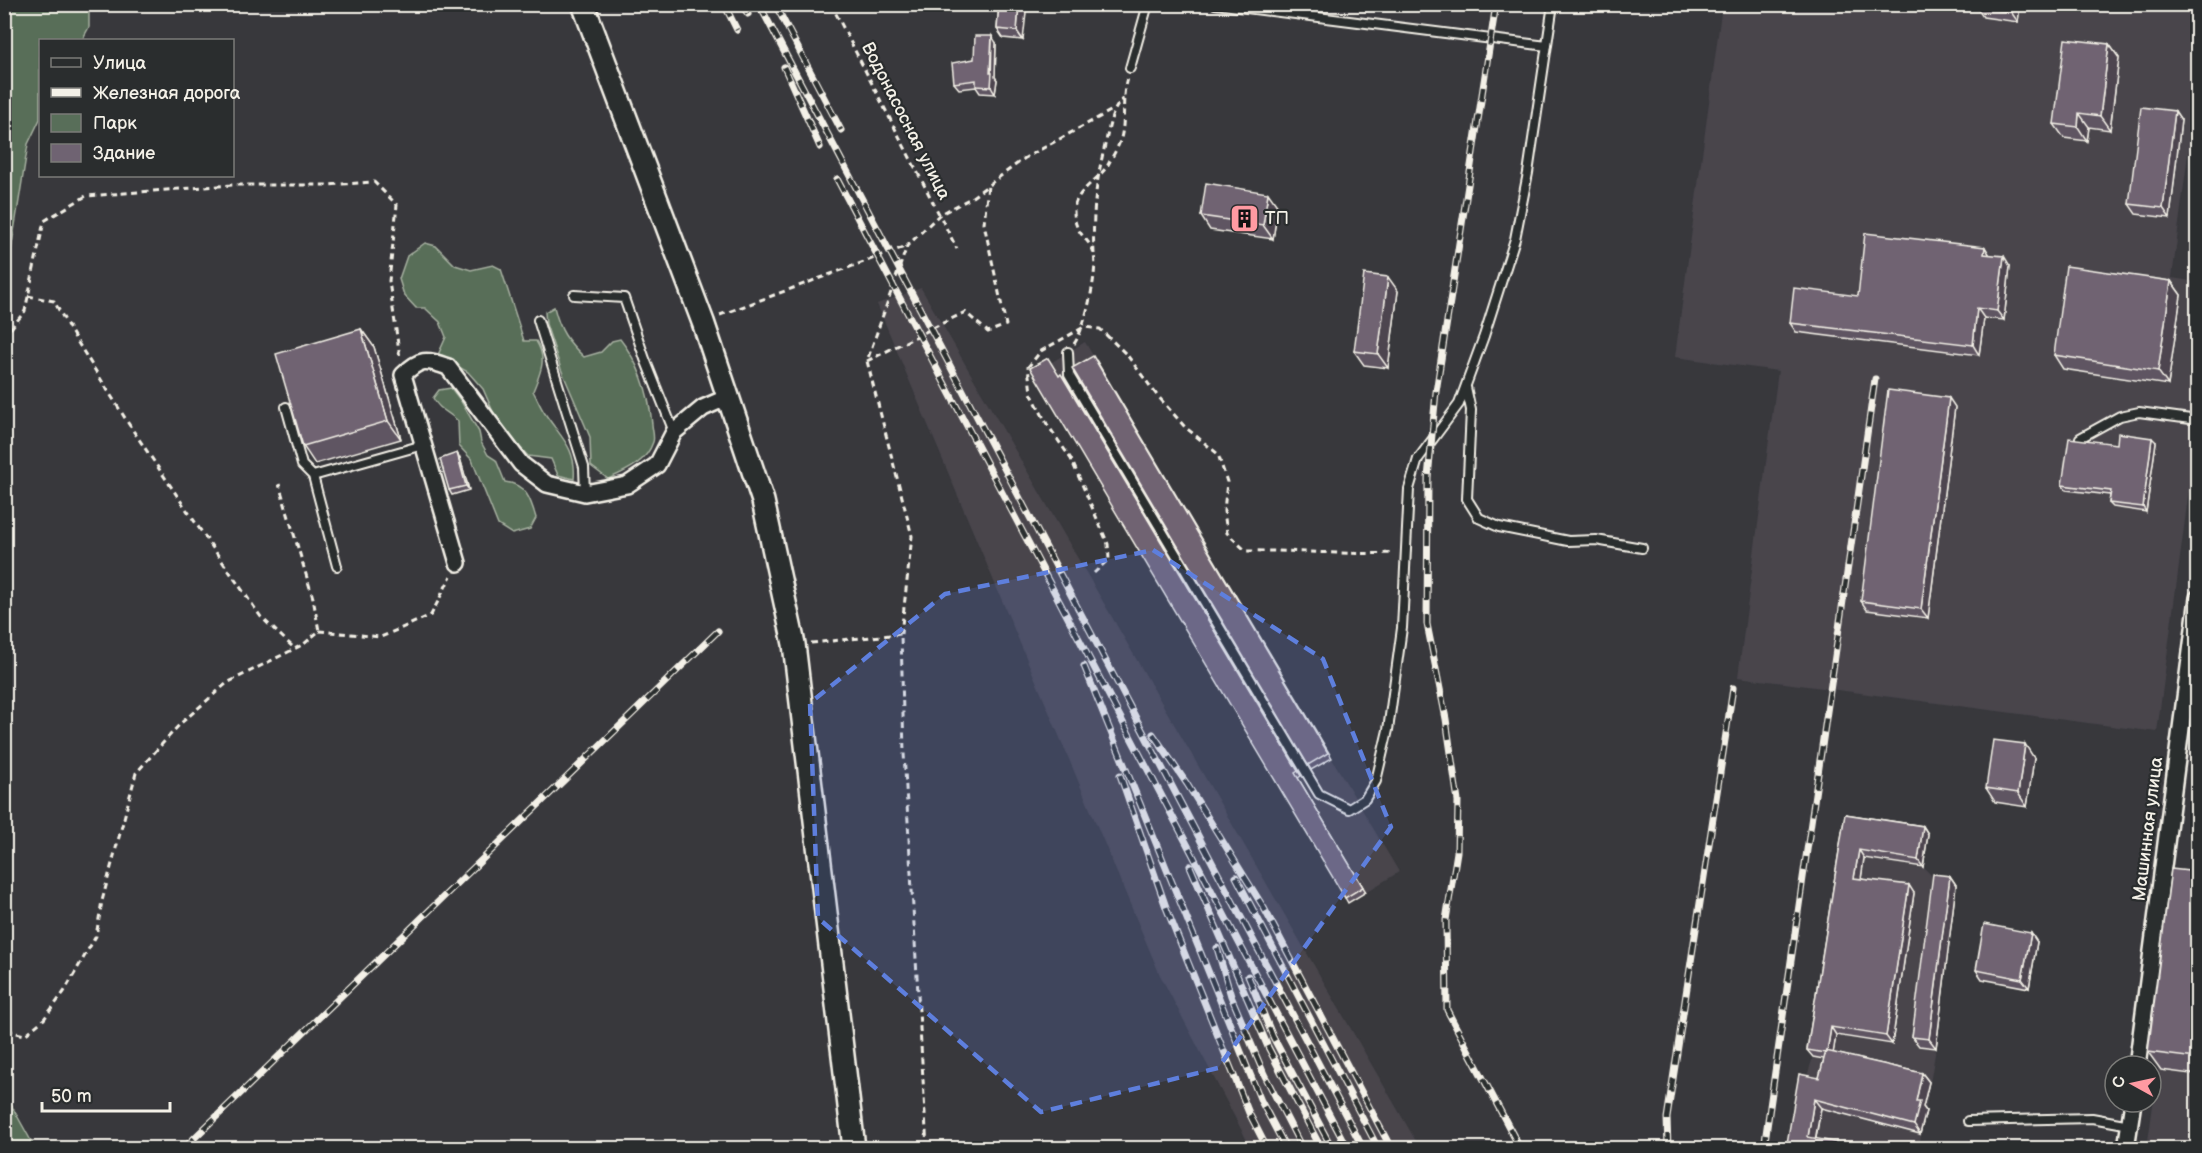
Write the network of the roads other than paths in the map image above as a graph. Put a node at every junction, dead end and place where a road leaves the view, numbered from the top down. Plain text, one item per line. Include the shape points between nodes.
1 (584, 4) edge
2 (1148, 4) edge
3 (1215, 4) edge
4 (1553, 4) edge
5 (1547, 46) junction
6 (1130, 68) road end
7 (574, 295) dead end
8 (538, 320) dead end
9 (1068, 352) road end
10 (1466, 385) junction
11 (728, 397) junction
12 (286, 407) edge
13 (2198, 420) edge
14 (674, 432) junction
15 (2080, 438) edge
16 (423, 445) junction
17 (313, 476) junction
18 (585, 493) junction
19 (1642, 548) dead end
20 (458, 563) road end
21 (337, 566) dead end
22 (2198, 597) edge
23 (2139, 1054) edge
24 (2131, 1114) edge
25 (1968, 1121) dead end
26 (2130, 1125) junction
27 (854, 1149) edge
28 (2126, 1149) edge

1 - 11 street
2 - 6 lane
3 - 5 lane
4 - 5 lane
5 - 10 lane via 1515,239
7 - 14 lane via 624,298
8 - 18 lane via 584,467
9 - 10 lane via 1069,375 1319,794 1349,809 1365,799 1376,781 1388,730 1402,628 1409,489 1418,459 1459,404
10 - 19 lane via 1471,410 1467,499 1479,518 1499,527 1568,541 1596,540
11 - 14 street via 703,408
11 - 27 street via 763,501 794,644
12 - 17 lane via 302,465
13 - 15 lane via 2139,412 2120,416
14 - 18 street via 657,465 627,485
16 - 17 lane
16 - 18 street via 403,375 415,363 430,361 448,368 521,464 547,484
16 - 20 street
17 - 21 lane
22 - 23 street, Машинная улица
24 - 26 street
25 - 26 lane via 2092,1118
26 - 28 street

